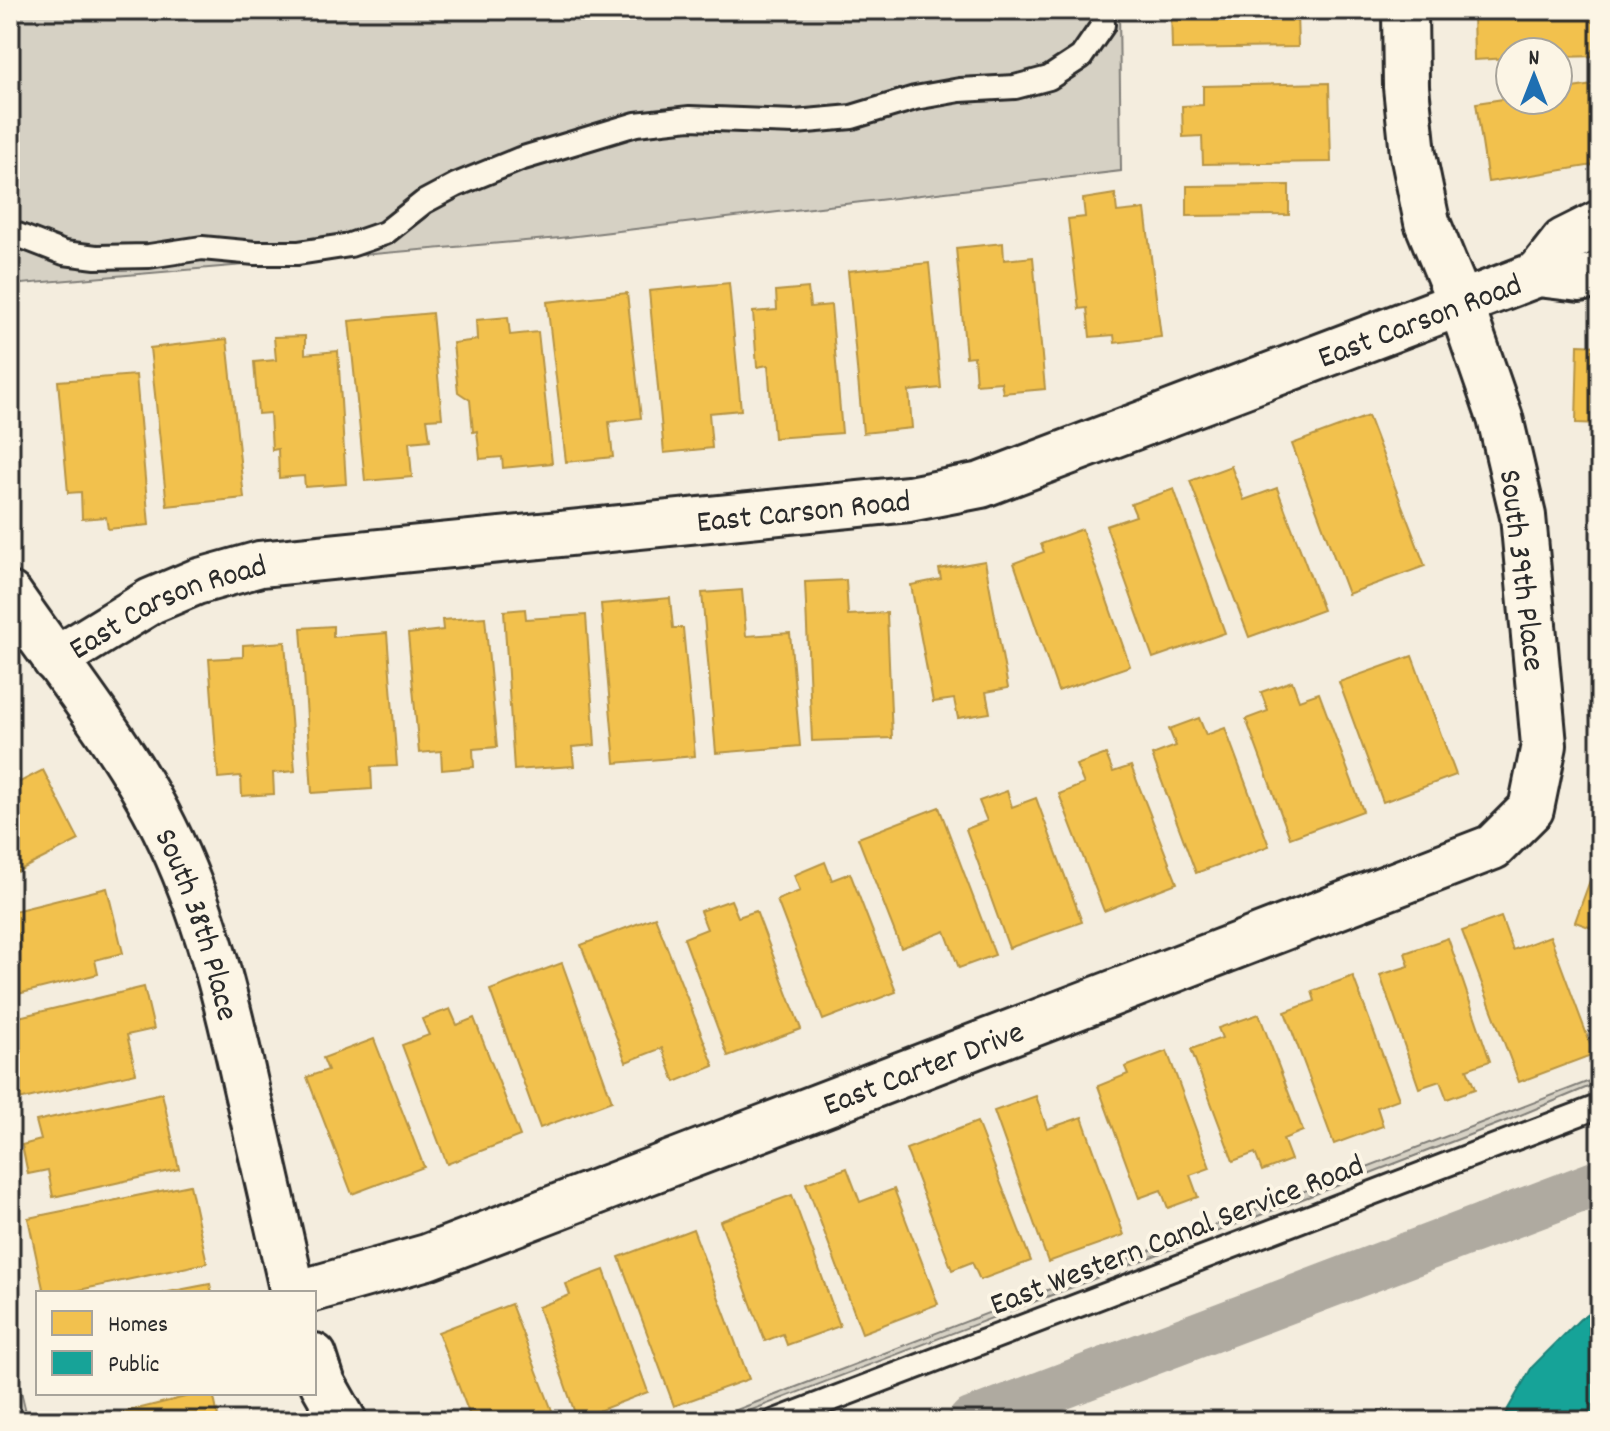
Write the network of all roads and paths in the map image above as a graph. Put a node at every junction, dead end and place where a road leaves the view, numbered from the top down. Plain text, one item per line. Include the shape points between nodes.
1 (1102, 10) edge
2 (1405, 10) edge
3 (1600, 223) edge
4 (10, 232) edge
5 (1538, 274) junction
6 (1600, 275) edge
7 (1460, 302) junction
8 (10, 595) edge
9 (55, 660) junction
10 (1531, 809) joint
11 (1600, 1106) edge
12 (296, 1291) edge
13 (303, 1291) edge
14 (316, 1362) edge
15 (344, 1421) edge
16 (775, 1421) edge

1 - 4 lane via 1103,25 1081,57 1049,78 1015,87 960,90 837,118 690,118 636,124 520,159 456,185 385,233 350,245 298,253 202,248 96,257 64,253
2 - 7 street, South 39th Place via 1413,154 1427,222
3 - 5 street, East Carson Road via 1564,241
5 - 6 street, East Carson Road via 1580,279
5 - 7 street, East Carson Road
7 - 9 street, East Carson Road via 981,485 909,499 260,564 151,601
7 - 10 street, South 39th Place via 1500,418 1523,516 1544,745
8 - 9 street, South 38th Place
9 - 12 street, South 38th Place via 96,715 182,865 226,998
10 - 13 street, East Carter Drive via 1493,847 427,1257
11 - 16 lane, East Western Canal Service Road
14 - 15 street

